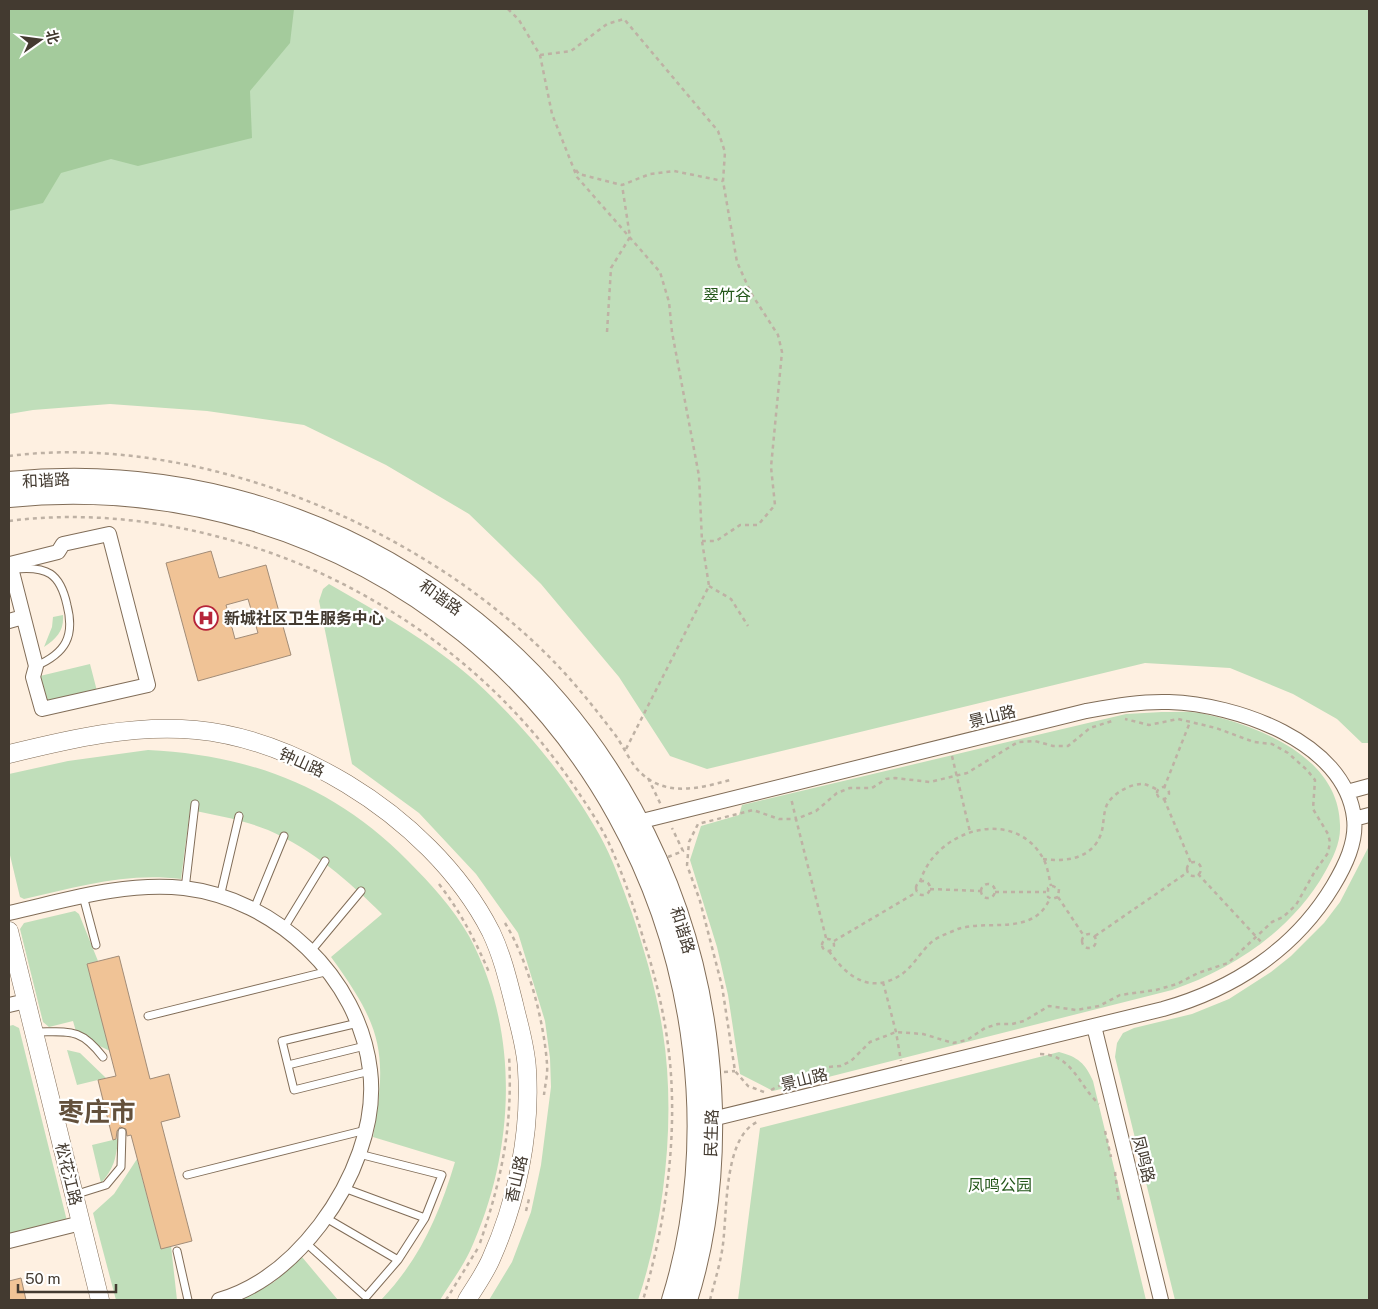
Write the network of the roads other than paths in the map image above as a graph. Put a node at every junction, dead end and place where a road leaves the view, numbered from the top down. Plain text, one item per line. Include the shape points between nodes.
1 (9, 482) edge
2 (9, 497) edge
3 (12, 569) junction
4 (23, 617) junction
5 (9, 621) edge
6 (36, 666) junction
7 (9, 754) edge
8 (1369, 786) edge
9 (1347, 792) junction
10 (195, 804) dead end
11 (1369, 815) edge
12 (239, 816) dead end
13 (1354, 819) junction
14 (632, 823) junction
15 (284, 836) dead end
16 (325, 861) dead end
17 (185, 888) junction
18 (362, 891) dead end
19 (83, 896) junction
20 (220, 897) junction
21 (254, 909) junction
22 (9, 913) edge
23 (284, 928) junction
24 (9, 931) edge
25 (96, 945) dead end
26 (311, 951) junction
27 (687, 968) joint
28 (329, 971) junction
29 (26, 1001) junction
30 (9, 1005) edge
31 (148, 1016) dead end
32 (358, 1023) junction
33 (1094, 1026) junction
34 (34, 1032) junction
35 (366, 1046) junction
36 (517, 1048) joint
37 (103, 1058) dead end
38 (288, 1065) junction
39 (370, 1071) junction
40 (706, 1121) junction
41 (366, 1130) junction
42 (122, 1132) dead end
43 (359, 1154) junction
44 (187, 1175) dead end
45 (344, 1188) junction
46 (74, 1196) junction
47 (326, 1218) junction
48 (424, 1218) junction
49 (81, 1223) junction
50 (9, 1241) edge
51 (306, 1243) junction
52 (177, 1251) dead end
53 (398, 1260) junction
54 (100, 1300) edge
55 (188, 1300) edge
56 (219, 1300) edge
57 (467, 1300) edge
58 (672, 1300) edge
59 (687, 1300) edge
60 (1161, 1300) edge

1 - 14 main road, 和谐路 via 101,480 204,492 288,516 372,554 432,589 497,640 530,672 590,741 613,775
2 - 14 main road, 和谐路 via 110,494 201,506 283,530 357,562 423,601 488,652 520,682 578,750
3 - 4 street
3 - 6 lane via 30,567 41,570 53,575 63,587 71,632 66,644 56,654
3 - 6 street via 10,564 58,552 63,544 109,534 148,684 42,709 33,677
4 - 5 street
4 - 6 street
7 - 36 street, 钟山路 via 129,730 197,730 258,742 319,767 376,802 426,844 466,892 491,932
8 - 9 street
9 - 13 street, 景山路
9 - 14 street, 景山路 via 1329,766 1288,734 1242,716 1171,702 1117,705
10 - 17 lane
11 - 13 street
12 - 20 lane
13 - 33 street, 景山路 via 1352,842 1343,870 1314,914 1273,955 1218,990 1190,1002
14 - 27 main road, 和谐路 via 658,861 675,904
15 - 21 lane
16 - 23 lane
17 - 19 street via 114,888
17 - 20 street
18 - 26 lane
19 - 22 street
19 - 25 lane
20 - 21 street
21 - 23 street
23 - 26 street
24 - 29 street, 松花江路
26 - 28 street
27 - 40 main road, 民生路 via 706,1028
28 - 31 lane
28 - 32 street via 346,995
29 - 30 street
29 - 34 street, 松花江路
32 - 35 street
32 - 38 lane via 282,1041
33 - 40 street, 景山路
33 - 60 street, 凤鸣路
34 - 37 lane via 69,1032 90,1040
34 - 46 street, 松花江路
35 - 38 lane
35 - 39 street
36 - 57 street, 香山路 via 528,1101 525,1141 513,1200 491,1260
38 - 39 lane via 294,1090
39 - 41 street
40 - 58 main road, 民生路 via 688,1232
40 - 59 main road, 民生路 via 703,1234
41 - 43 street
41 - 44 lane
42 - 46 lane via 121,1167 106,1185
43 - 45 street
43 - 48 lane via 442,1174
45 - 47 street
45 - 48 lane
46 - 49 street, 松花江路
47 - 51 street
47 - 53 lane
48 - 53 lane
49 - 50 street
49 - 54 street, 松花江路
51 - 53 lane via 366,1297
51 - 56 street via 277,1271
52 - 55 lane

